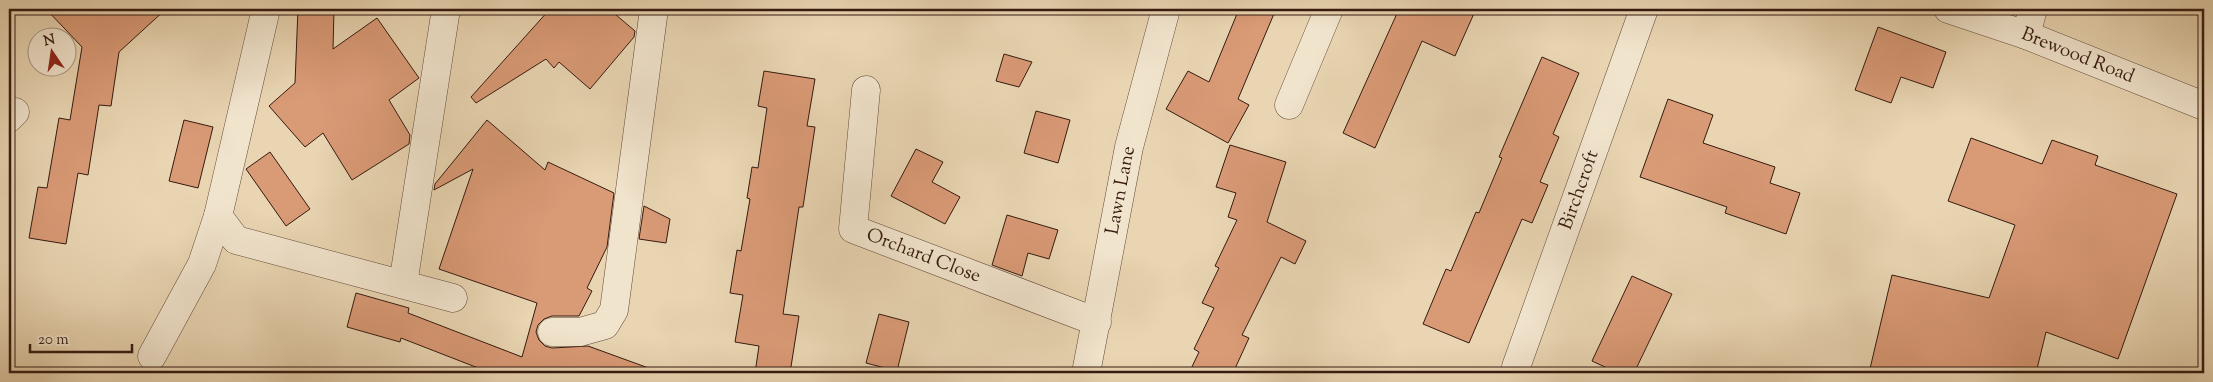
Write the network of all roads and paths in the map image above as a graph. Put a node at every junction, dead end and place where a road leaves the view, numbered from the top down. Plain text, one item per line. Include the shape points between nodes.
1 (266, 9) edge
2 (446, 9) edge
3 (654, 9) edge
4 (1166, 9) edge
5 (1329, 9) edge
6 (1644, 9) edge
7 (1948, 9) edge
8 (2033, 9) edge
9 (2026, 35) junction
10 (866, 90) dead end
11 (1289, 105) dead end
12 (2204, 106) edge
13 (218, 216) junction
14 (403, 284) junction
15 (453, 298) dead end
16 (9, 322) edge
17 (1097, 322) junction
18 (552, 332) dead end
19 (152, 356) dead end
20 (9, 367) edge
21 (1086, 373) edge
22 (1516, 373) edge

1 - 13 street
2 - 14 street
3 - 18 street via 614,310 605,325 580,332
4 - 17 street, Lawn Lane via 1128,147
5 - 11 street
6 - 22 street, Birchcroft
7 - 9 street, Brewood Road
8 - 9 street
9 - 12 street, Brewood Road
10 - 17 street, Orchard Close via 853,229
13 - 14 street via 236,240
13 - 19 street via 202,264
14 - 15 street
16 - 20 path via 13,351
17 - 21 street, Lawn Lane

